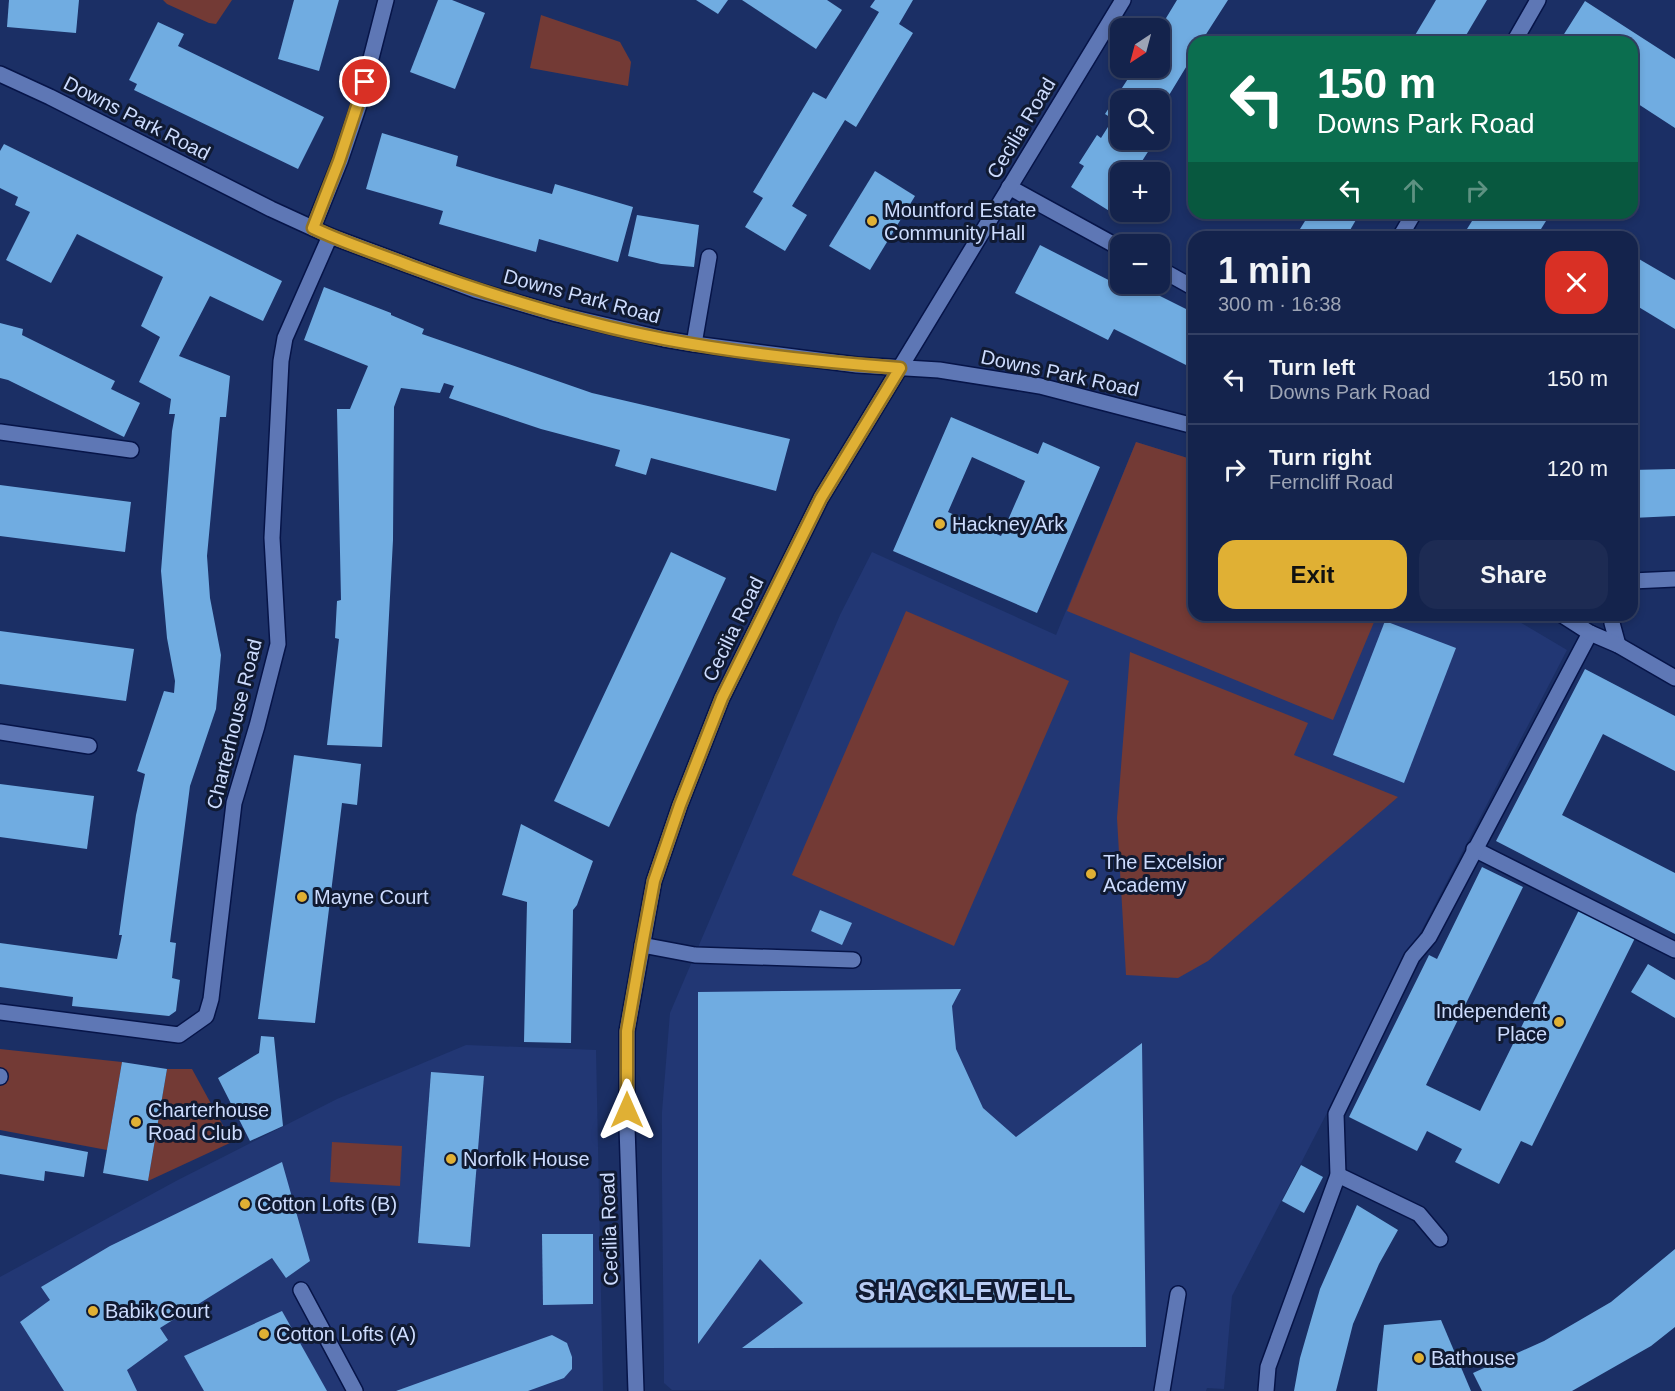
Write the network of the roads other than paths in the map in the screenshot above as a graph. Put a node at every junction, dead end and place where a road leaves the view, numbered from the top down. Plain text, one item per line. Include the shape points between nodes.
1 (386, 0) edge
2 (1123, 0) edge
3 (1538, 0) edge
4 (1517, 36) edge
5 (0, 74) edge
6 (1009, 187) junction
7 (313, 228) junction
8 (330, 236) junction
9 (1110, 243) edge
10 (709, 256) dead end
11 (1170, 275) edge
12 (1188, 285) edge
13 (694, 344) junction
14 (900, 368) junction
15 (1188, 424) edge
16 (0, 432) edge
17 (131, 450) dead end
18 (1675, 579) edge
19 (1638, 581) edge
20 (1571, 621) edge
21 (1612, 621) edge
22 (1590, 633) junction
23 (1618, 645) junction
24 (1675, 678) edge
25 (0, 732) edge
26 (89, 746) dead end
27 (1474, 849) junction
28 (642, 945) junction
29 (1675, 950) edge
30 (853, 960) dead end
31 (0, 1012) edge
32 (1338, 1175) junction
33 (1440, 1239) dead end
34 (301, 1290) dead end
35 (1178, 1294) dead end
36 (355, 1391) edge
37 (636, 1391) edge
38 (1162, 1391) edge
39 (1266, 1391) edge

1 - 7 street via 359,105
2 - 6 street, Cecilia Road
3 - 4 street
5 - 7 street, Downs Park Road
6 - 9 street
6 - 14 street, Cecilia Road
7 - 8 street, Downs Park Road
8 - 13 street, Downs Park Road via 475,290 557,314
8 - 31 street, Charterhouse Road via 285,338 281,361 272,538 278,644 234,803 206,1016 180,1035
10 - 13 street
11 - 12 street
13 - 14 street, Downs Park Road
14 - 15 street, Downs Park Road via 1040,386
14 - 28 street, Cecilia Road via 821,498 722,698 654,881
16 - 17 street
18 - 19 street
20 - 22 street
21 - 23 street
22 - 23 street
22 - 27 street
23 - 24 street
25 - 26 street
27 - 29 street
27 - 32 street via 1429,937 1412,957 1336,1114
28 - 30 street via 695,955
28 - 37 street, Cecilia Road via 627,1031
32 - 33 street via 1419,1214
32 - 39 street via 1268,1367
34 - 36 street
35 - 38 street

